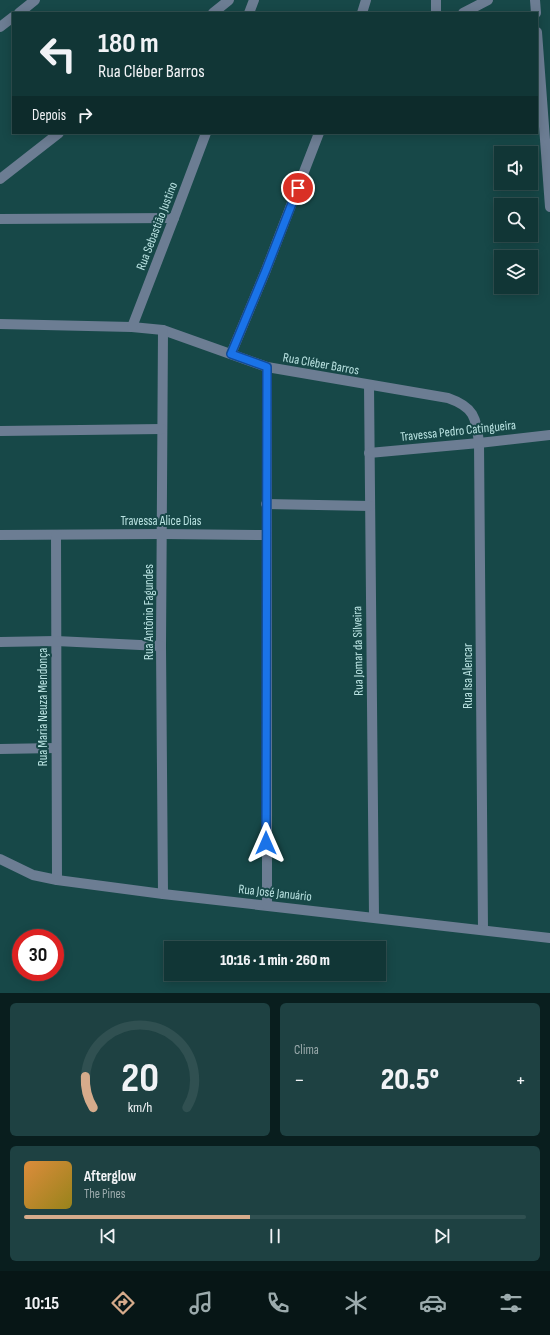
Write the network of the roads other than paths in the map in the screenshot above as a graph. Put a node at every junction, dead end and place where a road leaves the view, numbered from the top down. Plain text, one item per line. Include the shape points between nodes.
1 (35, 0) edge
2 (254, 0) edge
3 (366, 0) edge
4 (436, 0) edge
5 (488, 0) edge
6 (535, 0) edge
7 (223, 2) edge
8 (19, 12) edge
9 (214, 12) edge
10 (249, 12) edge
11 (362, 12) edge
12 (436, 12) edge
13 (465, 12) edge
14 (536, 12) edge
15 (12, 18) edge
16 (0, 27) edge
17 (538, 46) edge
18 (58, 134) edge
19 (206, 134) edge
20 (319, 134) edge
21 (0, 179) edge
22 (550, 208) edge
23 (174, 218) junction
24 (0, 219) edge
25 (0, 324) edge
26 (132, 327) junction
27 (163, 330) junction
28 (231, 354) junction
29 (267, 367) junction
30 (369, 385) junction
31 (476, 422) joint
32 (162, 429) junction
33 (0, 432) edge
34 (550, 435) edge
35 (479, 443) junction
36 (369, 453) junction
37 (266, 504) junction
38 (370, 506) junction
39 (162, 534) junction
40 (56, 535) junction
41 (266, 535) junction
42 (0, 536) edge
43 (56, 641) junction
44 (0, 642) edge
45 (161, 646) junction
46 (56, 748) junction
47 (0, 749) edge
48 (0, 859) edge
49 (57, 880) junction
50 (163, 894) junction
51 (267, 905) junction
52 (374, 917) junction
53 (482, 930) junction
54 (550, 938) edge

1 - 8 street
2 - 10 street
3 - 11 street
4 - 12 street
5 - 13 street
6 - 14 street
7 - 9 street
15 - 16 street
17 - 22 street
18 - 21 street
19 - 23 street, Rua Sebastião Justino
20 - 28 street
23 - 24 street
23 - 26 street, Rua Sebastião Justino
25 - 26 street, Rua Cléber Barros
26 - 27 street, Rua Cléber Barros
27 - 28 street, Rua Cléber Barros
27 - 32 street, Rua Antônio Fagundes
28 - 29 street, Rua Cléber Barros
29 - 30 street, Rua Cléber Barros
29 - 37 street
30 - 31 street, Rua Cléber Barros via 448,398 462,403 472,413
30 - 36 street, Rua Jomar da Silveira
31 - 35 street, Rua Isa Alencar
32 - 33 street
32 - 39 street, Rua Antônio Fagundes
34 - 35 street, Travessa Pedro Catingueira
35 - 36 street, Travessa Pedro Catingueira
35 - 53 street, Rua Isa Alencar
36 - 38 street, Rua Jomar da Silveira
37 - 38 street
37 - 41 street
38 - 52 street, Rua Jomar da Silveira
39 - 40 street, Travessa Alice Dias
39 - 41 street, Travessa Alice Dias
39 - 45 street, Rua Antônio Fagundes
40 - 42 street, Travessa Alice Dias
40 - 43 street, Rua Maria Neuza Mendonça
41 - 51 street
43 - 44 street
43 - 45 street
43 - 46 street, Rua Maria Neuza Mendonça
45 - 50 street, Rua Antônio Fagundes
46 - 47 street
46 - 49 street, Rua Maria Neuza Mendonça
48 - 49 street, Rua José Januário via 33,875
49 - 50 street, Rua José Januário
50 - 51 street, Rua José Januário
51 - 52 street, Rua José Januário
52 - 53 street, Rua José Januário
53 - 54 street, Rua José Januário

